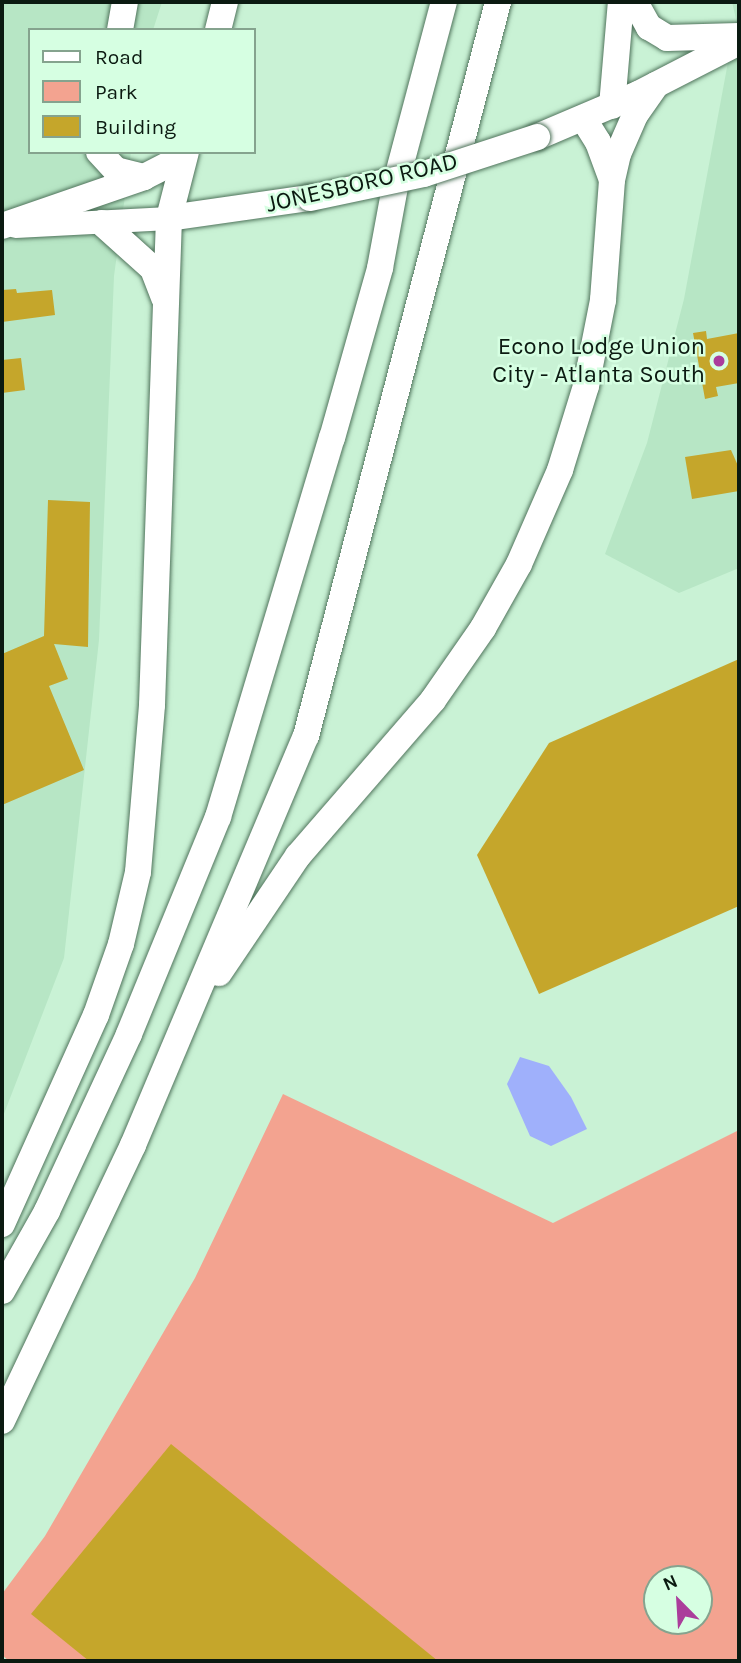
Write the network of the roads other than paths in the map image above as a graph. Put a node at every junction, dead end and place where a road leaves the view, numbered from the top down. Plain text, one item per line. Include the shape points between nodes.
1 (125, 2) edge
2 (225, 2) edge
3 (444, 2) edge
4 (498, 2) edge
5 (621, 2) edge
6 (635, 2) edge
7 (120, 28) edge
8 (218, 28) edge
9 (739, 36) edge
10 (739, 42) edge
11 (656, 85) junction
12 (612, 106) junction
13 (583, 118) junction
14 (101, 154) edge
15 (182, 154) edge
16 (184, 154) edge
17 (144, 177) junction
18 (612, 180) junction
19 (169, 218) junction
20 (102, 223) junction
21 (2, 226) edge
22 (166, 302) junction
23 (187, 1020) junction
24 (2, 1224) edge
25 (2, 1291) edge
26 (2, 1421) edge

1 - 7 highway
2 - 8 highway
3 - 25 highway via 340,412 218,817 129,1034 47,1211
4 - 23 highway via 306,736
5 - 12 highway
6 - 9 highway via 649,27 667,38
10 - 11 highway, JONESBORO ROAD
11 - 12 highway, JONESBORO ROAD
11 - 18 highway via 635,115
12 - 13 highway, JONESBORO ROAD
13 - 18 highway
13 - 19 highway, JONESBORO ROAD, bridge via 424,174 310,198
14 - 17 highway via 116,170
15 - 17 highway
16 - 19 highway
17 - 21 highway
18 - 23 highway via 603,300 586,386 560,470 519,564 483,628 433,700 298,856
19 - 20 main road, JONESBORO ROAD
19 - 22 highway
20 - 21 main road, JONESBORO ROAD
20 - 22 highway via 153,270
22 - 24 highway via 152,705 138,872 121,944 96,1015
23 - 26 highway

